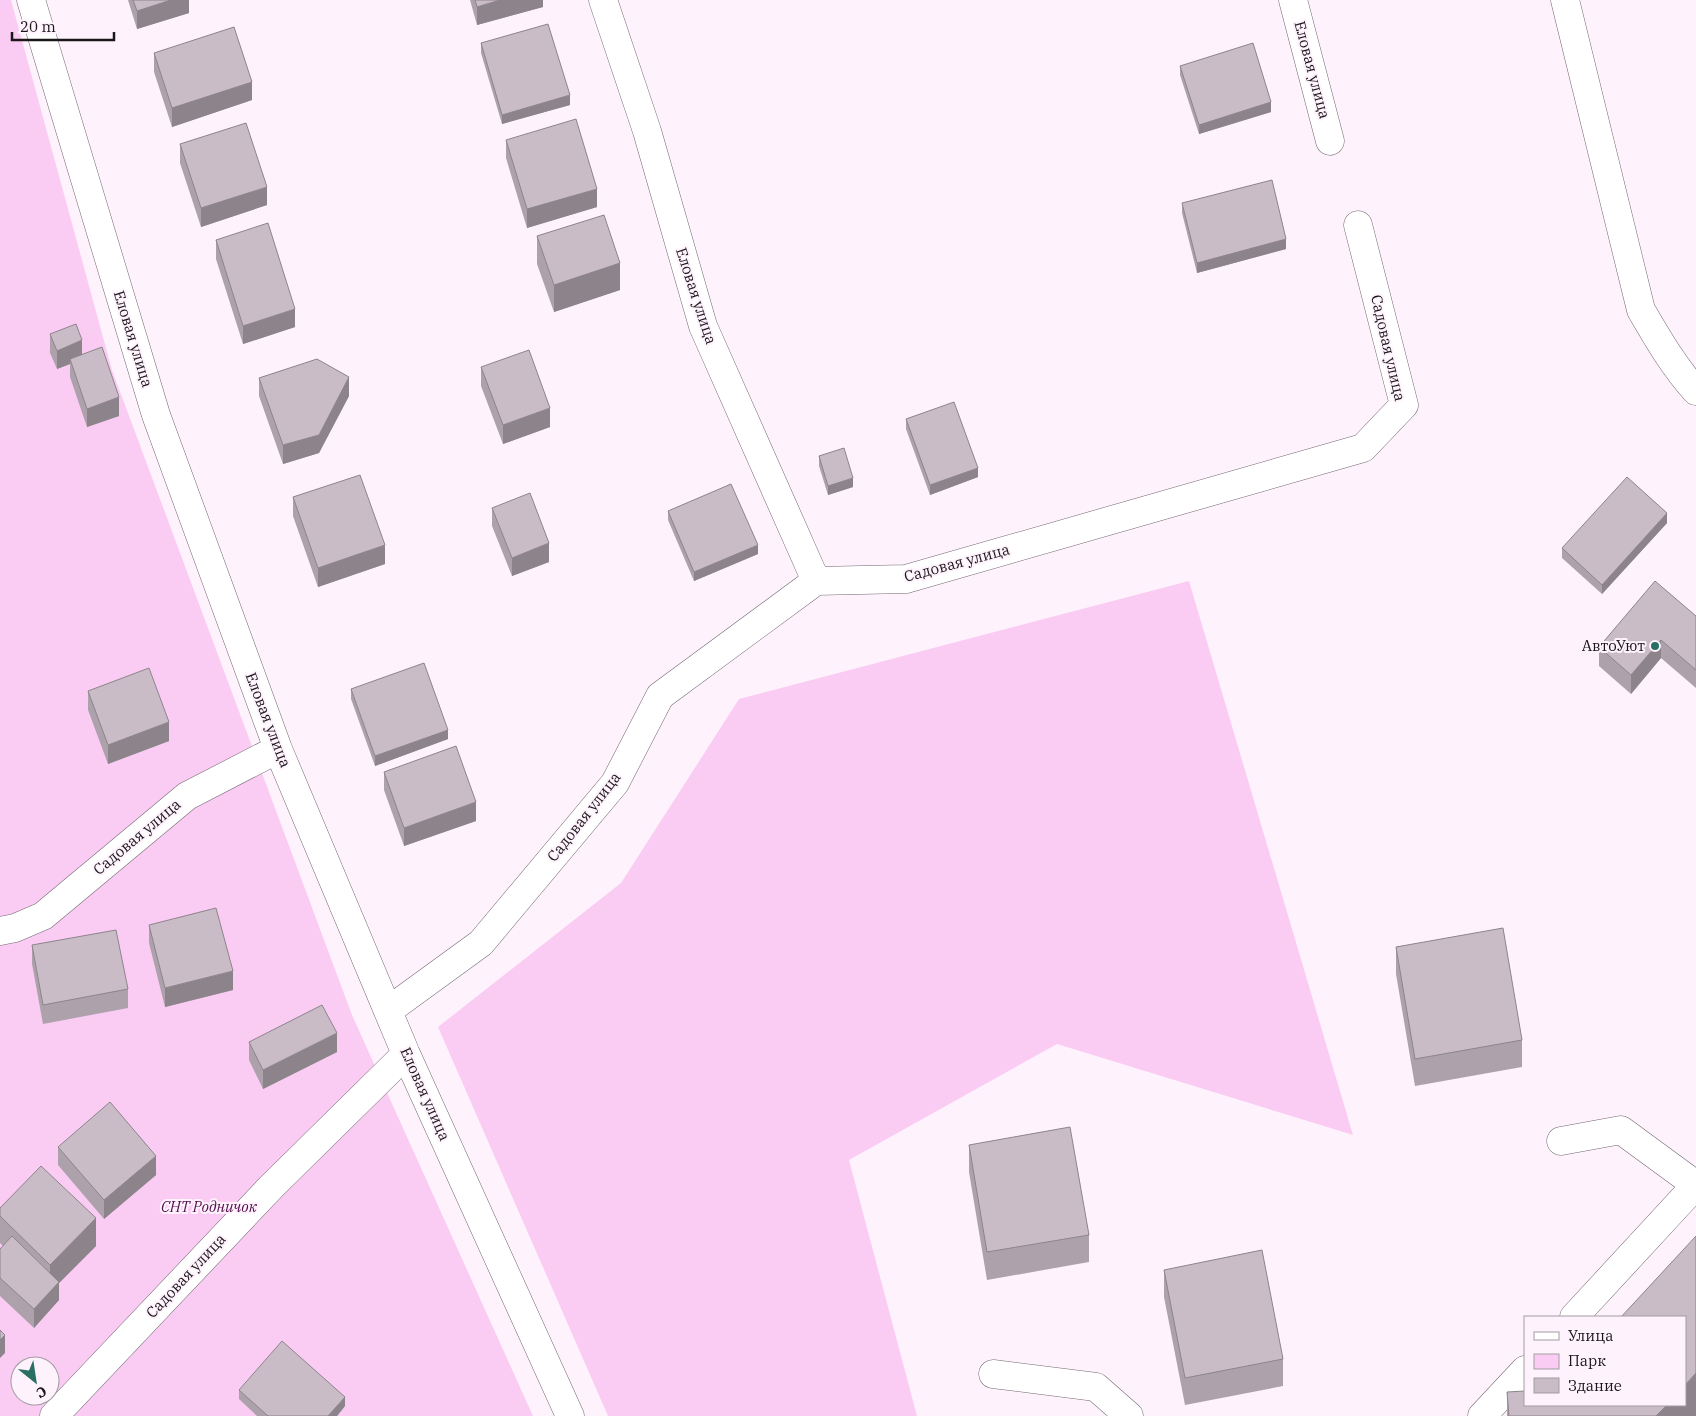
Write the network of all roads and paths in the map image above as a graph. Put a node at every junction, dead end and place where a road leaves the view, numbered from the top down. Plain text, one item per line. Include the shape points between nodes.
1 (31, 0) edge
2 (603, 0) edge
3 (1293, 0) edge
4 (1565, 0) edge
5 (1330, 141) dead end
6 (1358, 225) dead end
7 (1696, 391) edge
8 (816, 581) junction
9 (278, 749) junction
10 (0, 931) edge
11 (389, 1010) junction
12 (406, 1054) junction
13 (1562, 1140) dead end
14 (1575, 1316) edge
15 (1524, 1371) edge
16 (993, 1374) dead end
17 (54, 1416) edge
18 (570, 1416) edge
19 (1129, 1416) edge
20 (1482, 1416) edge

1 - 9 street, Еловая улица via 156,415
2 - 8 street, Еловая улица via 647,131 703,326
3 - 5 street, Еловая улица
4 - 7 street via 1642,310 1684,378
6 - 8 street, Садовая улица via 1404,405 1363,448 906,579
8 - 11 street, Садовая улица via 660,696 615,783 481,943
9 - 10 street, Садовая улица via 187,796 43,916
9 - 11 street, Еловая улица
11 - 12 street, Еловая улица
12 - 17 street, Садовая улица via 270,1187
12 - 18 street, Еловая улица
13 - 14 street via 1621,1130 1696,1185
15 - 20 street
16 - 19 street via 1096,1387

